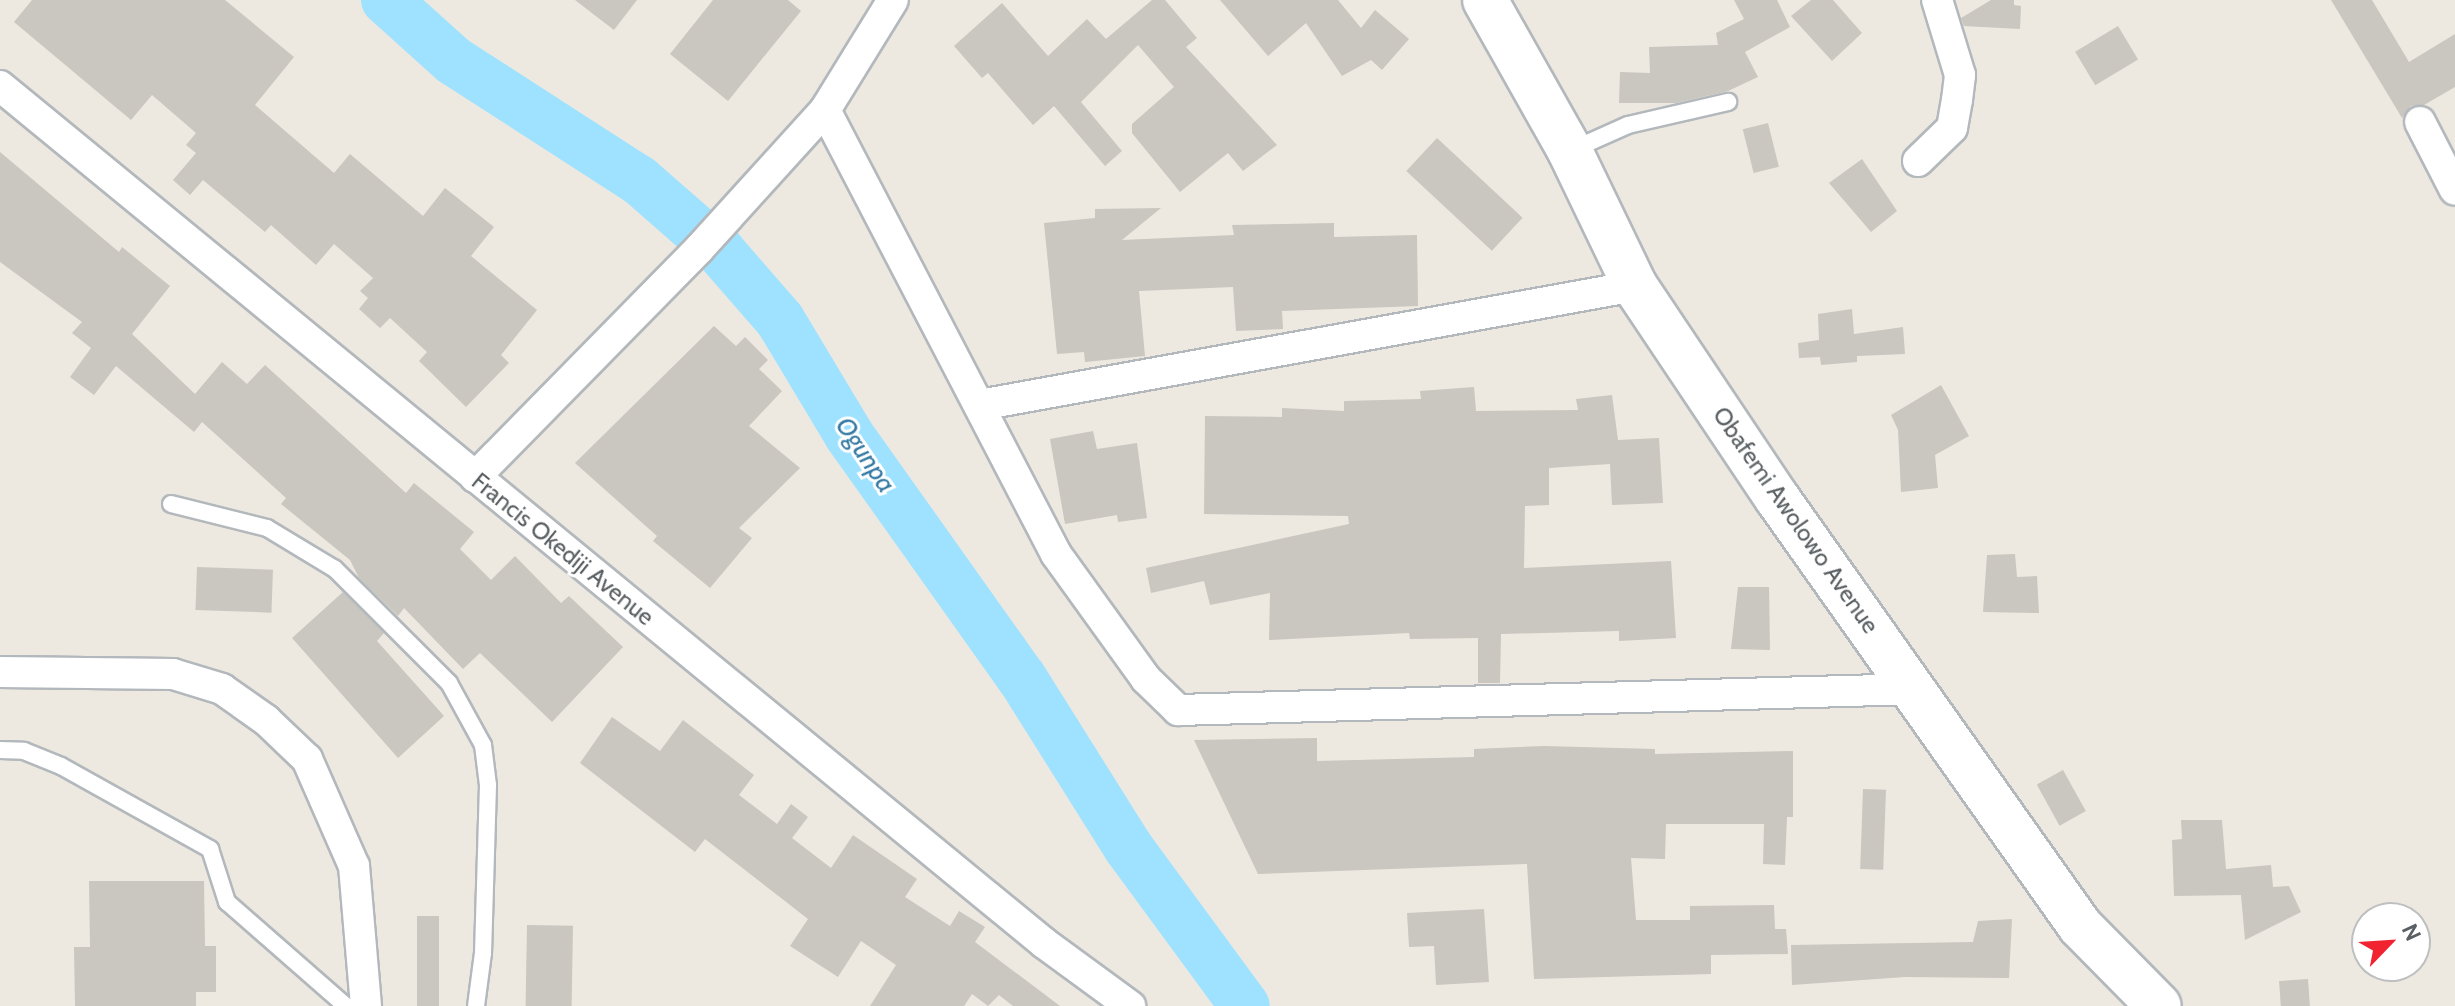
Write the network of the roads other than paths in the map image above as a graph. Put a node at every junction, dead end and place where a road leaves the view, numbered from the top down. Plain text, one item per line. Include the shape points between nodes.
1 (893, 0) edge
2 (1485, 0) edge
3 (1937, 0) edge
4 (0, 86) edge
5 (1728, 102) dead end
6 (825, 110) junction
7 (2420, 122) dead end
8 (1570, 151) junction
9 (1918, 161) dead end
10 (2455, 190) edge
11 (1635, 286) junction
12 (980, 405) junction
13 (475, 477) junction
14 (171, 504) dead end
15 (0, 672) edge
16 (1917, 689) junction
17 (0, 750) edge
18 (346, 1006) edge
19 (366, 1006) edge
20 (476, 1006) edge
21 (1130, 1006) edge
22 (2159, 1006) edge

1 - 6 street
2 - 8 main road, Obafemi Awolowo Avenue
3 - 9 street via 1960,75 1952,128
4 - 13 street, Francis Okediji Avenue
5 - 8 lane via 1628,125
6 - 12 street
6 - 13 street via 699,249
7 - 10 street
8 - 11 main road, Obafemi Awolowo Avenue
11 - 12 street
11 - 16 main road, Obafemi Awolowo Avenue via 1777,498
12 - 16 street via 1056,554 1146,679 1178,710
13 - 21 street, Francis Okediji Avenue via 1032,933
14 - 20 lane via 267,528 335,569 449,683 483,745 488,785 483,953
15 - 19 street via 173,674 222,689 266,720 307,759 354,866
16 - 22 main road, Obafemi Awolowo Avenue via 2080,926
17 - 18 lane via 24,751 61,766 210,849 227,902

